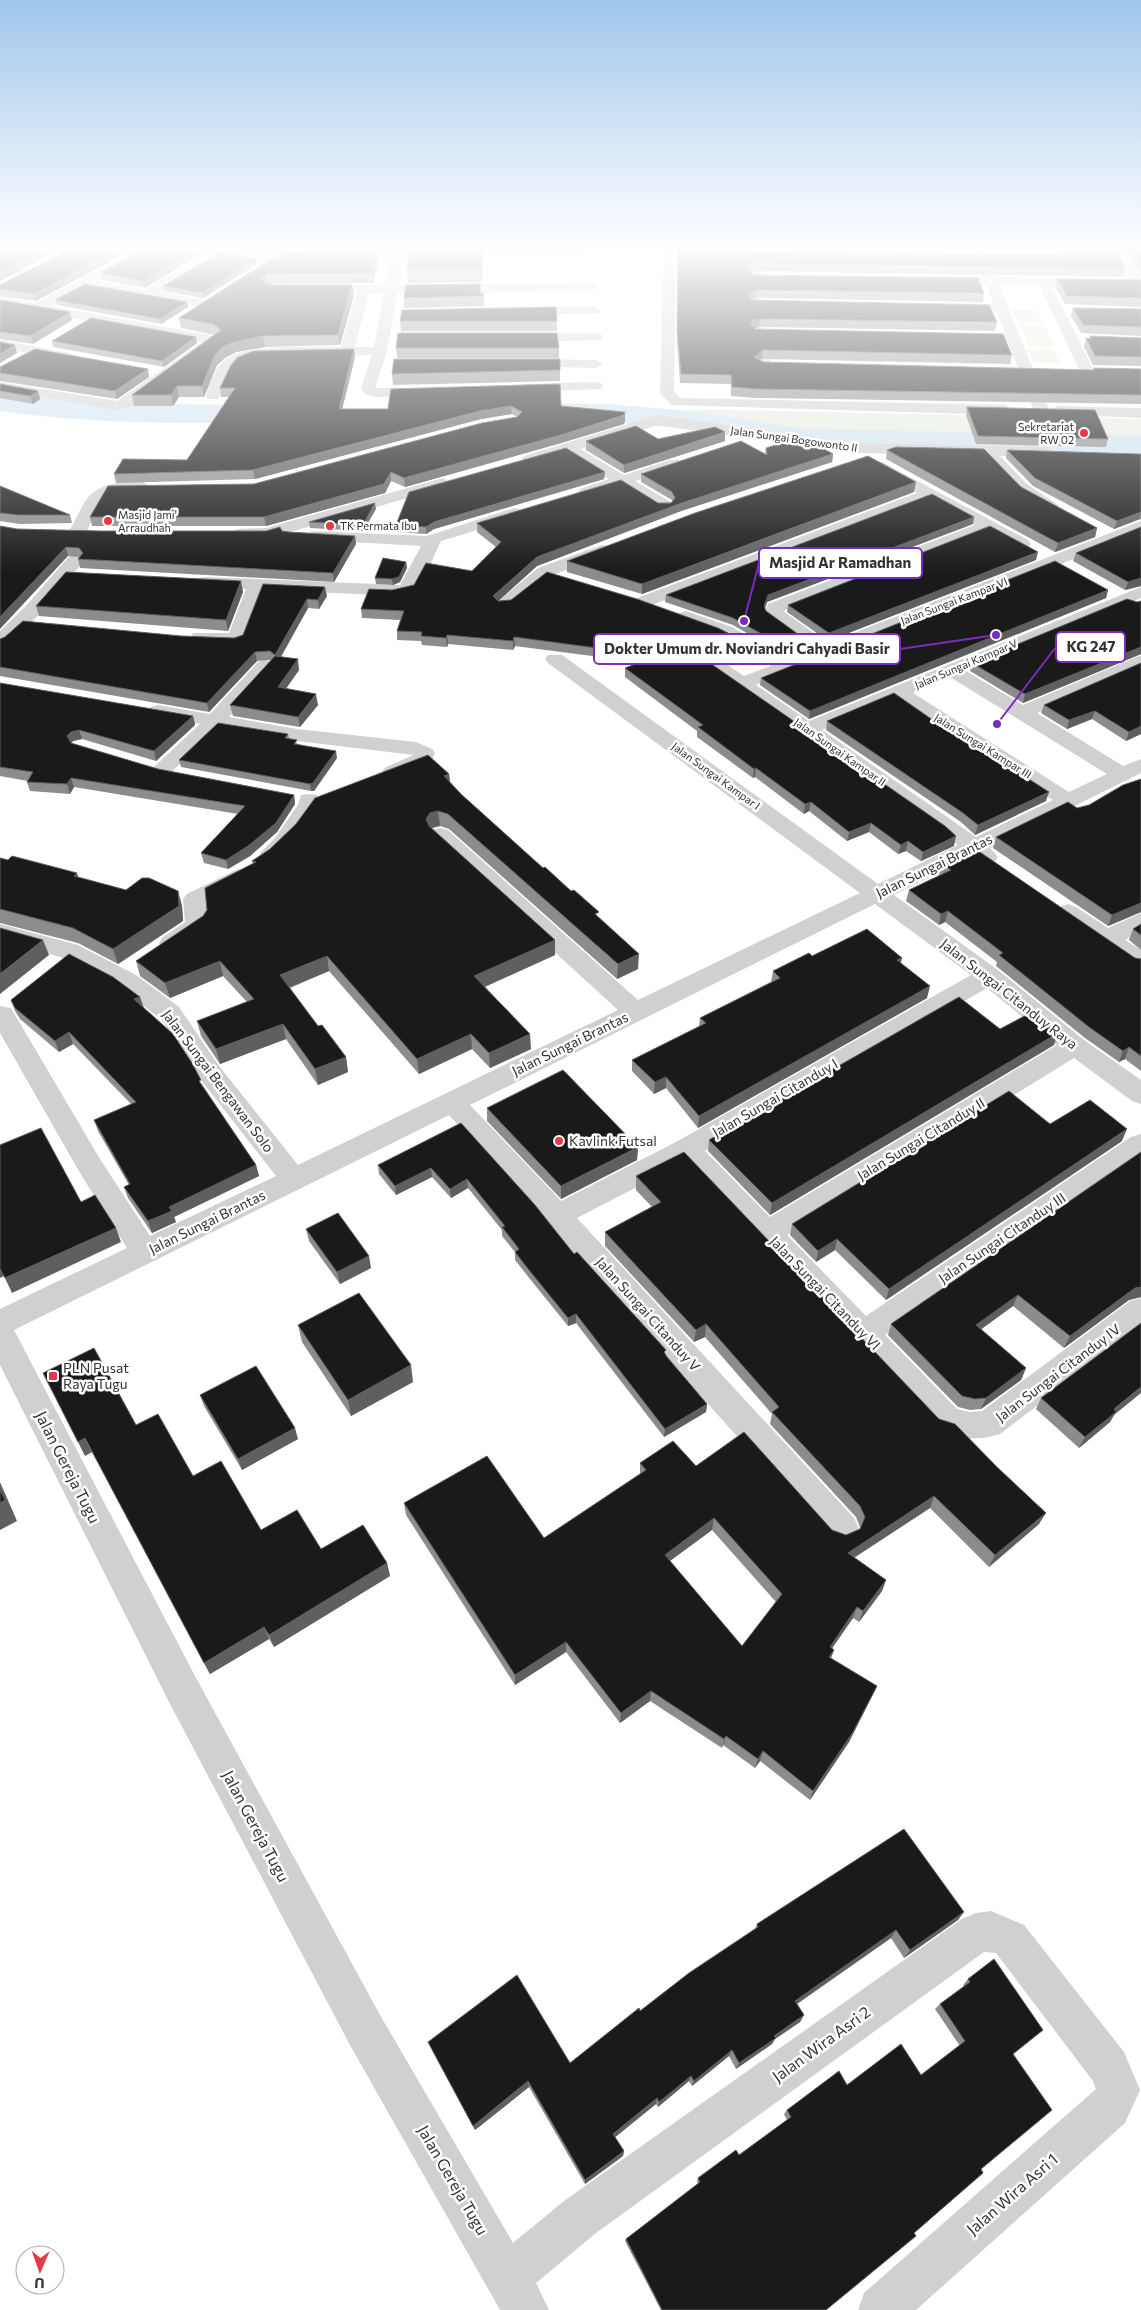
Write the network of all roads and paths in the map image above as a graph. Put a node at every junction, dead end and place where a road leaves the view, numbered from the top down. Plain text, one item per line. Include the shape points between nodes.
1 (21, 357) edge
2 (69, 357) edge
3 (191, 357) edge
4 (238, 357) edge
5 (378, 357) edge
6 (387, 357) edge
7 (596, 357) edge
8 (668, 357) edge
9 (762, 357) edge
10 (1017, 357) edge
11 (1081, 357) edge
12 (81, 359) edge
13 (16, 360) edge
14 (507, 363) edge
15 (395, 364) edge
16 (596, 364) junction
17 (782, 365) edge
18 (1018, 369) junction
19 (149, 370) edge
20 (1041, 370) edge
21 (1072, 371) edge
22 (1087, 371) junction
23 (1105, 372) edge
24 (168, 374) junction
25 (0, 386) edge
26 (507, 389) edge
27 (438, 391) edge
28 (213, 396) dead end
29 (1042, 411) junction
30 (1141, 413) edge
31 (763, 435) junction
32 (726, 447) edge
33 (568, 448) junction
34 (987, 451) junction
35 (1060, 453) edge
36 (849, 457) junction
37 (688, 460) edge
38 (511, 464) edge
39 (455, 480) edge
40 (622, 481) junction
41 (158, 488) edge
42 (930, 494) junction
43 (567, 497) edge
44 (665, 506) edge
45 (530, 508) edge
46 (1061, 511) edge
47 (988, 526) junction
48 (1141, 526) edge
49 (1096, 529) edge
50 (58, 532) edge
51 (228, 533) edge
52 (267, 533) junction
53 (1113, 537) junction
54 (431, 541) junction
55 (616, 545) edge
56 (78, 557) edge
57 (1061, 566) junction
58 (544, 572) junction
59 (62, 575) junction
60 (81, 576) edge
61 (571, 580) edge
62 (192, 582) edge
63 (257, 584) junction
64 (625, 597) edge
65 (1129, 598) edge
66 (643, 602) junction
67 (504, 604) edge
68 (20, 622) junction
69 (45, 624) edge
70 (183, 637) edge
71 (0, 640) edge
72 (825, 650) junction
73 (704, 658) edge
74 (556, 659) dead end
75 (1141, 661) edge
76 (265, 666) edge
77 (786, 666) junction
78 (952, 670) junction
79 (742, 684) junction
80 (898, 692) junction
81 (137, 708) edge
82 (1024, 712) junction
83 (215, 721) junction
84 (807, 729) junction
85 (1132, 769) edge
86 (190, 776) edge
87 (371, 780) edge
88 (309, 797) dead end
89 (1068, 800) junction
90 (440, 835) edge
91 (973, 848) junction
92 (1004, 869) edge
93 (877, 894) junction
94 (1052, 901) edge
95 (1141, 921) edge
96 (0, 932) edge
97 (1107, 939) junction
98 (71, 952) junction
99 (1141, 962) edge
100 (50, 969) edge
101 (989, 976) junction
102 (118, 977) junction
103 (6, 1007) edge
104 (636, 1012) junction
105 (1075, 1046) junction
106 (1141, 1094) edge
107 (452, 1102) junction
108 (1141, 1144) edge
109 (686, 1150) junction
110 (294, 1179) junction
111 (558, 1215) junction
112 (767, 1233) junction
113 (145, 1252) junction
114 (1141, 1310) edge
115 (0, 1323) edge
116 (864, 1333) junction
117 (0, 1334) edge
118 (970, 1426) joint
119 (842, 1529) dead end
120 (1109, 2067) joint
121 (518, 2293) edge
122 (881, 2310) edge

1 - 13 street
2 - 12 street
3 - 24 street
4 - 28 street via 225,366
5 - 27 street via 368,388 371,392
6 - 15 street
7 - 16 street
8 - 29 street via 667,393 676,402
9 - 17 street via 764,371
10 - 18 street
11 - 22 street
14 - 16 street
16 - 26 street via 595,393
18 - 20 street
18 - 29 street
19 - 24 street
21 - 22 street
22 - 23 street
24 - 25 street via 118,406
29 - 30 street
31 - 32 street
31 - 33 street, Jalan Sungai Bogowonto II via 657,420
31 - 36 street, Jalan Sungai Bogowonto II
33 - 38 street
33 - 40 street
34 - 35 street, Jalan Sungai Bogowonto II
34 - 36 street, Jalan Sungai Bogowonto II
34 - 46 street via 1021,487
36 - 42 street via 866,459
37 - 40 street
39 - 52 street
40 - 43 street
40 - 44 street
41 - 50 street via 105,488 98,493 86,532
42 - 47 street
42 - 66 street
45 - 54 street via 448,532
47 - 57 street
47 - 72 street via 774,608 774,614
48 - 53 street, Jalan Sungai Kampar VI
49 - 53 street
51 - 52 street
52 - 54 street
53 - 57 street, Jalan Sungai Kampar VI
54 - 63 street via 408,588 404,590
55 - 58 street
56 - 59 street
57 - 72 street, Jalan Sungai Kampar VI
58 - 61 street
58 - 67 street
59 - 60 street
59 - 68 street
62 - 63 street
63 - 70 street via 236,639
64 - 66 street
65 - 78 street, Jalan Sungai Kampar V
66 - 77 street via 725,631
68 - 69 street
68 - 71 street
72 - 77 street, Jalan Sungai Kampar VI
73 - 79 street, Jalan Sungai Kampar II
74 - 93 street, Jalan Sungai Kampar I
75 - 82 street
76 - 83 street
77 - 79 street, Jalan Sungai Kampar VI
78 - 80 street, Jalan Sungai Kampar V
78 - 82 street
79 - 84 street, Jalan Sungai Kampar II
80 - 84 street, Jalan Sungai Kampar V
80 - 89 street, Jalan Sungai Kampar III
81 - 83 street
82 - 85 street
83 - 86 street via 152,768
83 - 87 street via 297,735 416,748 425,753 423,760
84 - 91 street, Jalan Sungai Kampar II via 952,829
85 - 89 street, Jalan Sungai Brantas
88 - 102 street via 309,805 282,844 244,873 195,899 197,925
89 - 91 street, Jalan Sungai Brantas
90 - 104 street
91 - 92 street, Jalan Sungai Kampar II
91 - 93 street, Jalan Sungai Brantas
93 - 101 street, Jalan Sungai Citanduy Raya
93 - 104 street, Jalan Sungai Brantas
94 - 97 street
95 - 97 street
96 - 98 street, Jalan Sungai Bengawan Solo
97 - 99 street
98 - 100 street
98 - 102 street, Jalan Sungai Bengawan Solo
101 - 105 street, Jalan Sungai Citanduy Raya
101 - 109 street, Jalan Sungai Citanduy I
102 - 110 street, Jalan Sungai Bengawan Solo via 170,1013 210,1073
103 - 113 street via 90,1166
104 - 107 street, Jalan Sungai Brantas
105 - 106 street, Jalan Sungai Citanduy Raya
105 - 112 street, Jalan Sungai Citanduy II
107 - 110 street, Jalan Sungai Brantas
107 - 111 street, Jalan Sungai Citanduy V
108 - 116 street, Jalan Sungai Citanduy III
109 - 111 street, Jalan Sungai Citanduy I
109 - 112 street, Jalan Sungai Citanduy VI
110 - 113 street, Jalan Sungai Brantas
111 - 119 street, Jalan Sungai Citanduy V
112 - 116 street, Jalan Sungai Citanduy VI
113 - 115 street, Jalan Sungai Brantas
114 - 118 street, Jalan Sungai Citanduy IV via 989,1424
116 - 118 street, Jalan Sungai Citanduy VI via 947,1420
117 - 121 street, Jalan Gereja Tugu via 182,1689 365,2030
120 - 121 street, Jalan Wira Asri 2 via 1010,1939 991,1931 976,1933 580,2217
120 - 122 street, Jalan Wira Asri 1 via 1118,2090 1110,2108

